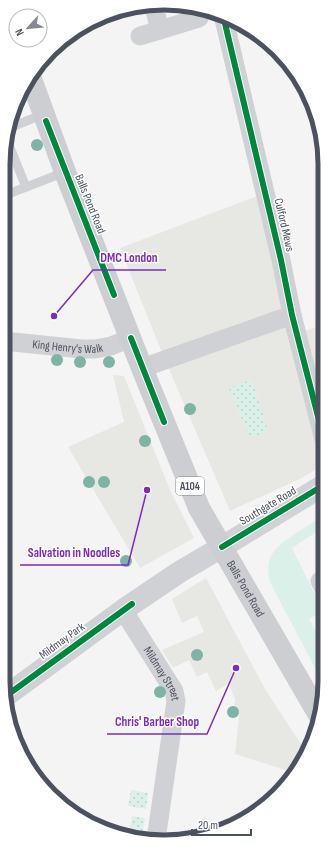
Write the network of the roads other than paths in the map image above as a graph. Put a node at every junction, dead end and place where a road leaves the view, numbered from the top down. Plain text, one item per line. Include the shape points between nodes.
1 (155, 10) edge
2 (199, 18) dead end
3 (225, 23) edge
4 (160, 30) junction
5 (140, 36) dead end
6 (33, 84) edge
7 (44, 114) junction
8 (15, 126) edge
9 (11, 149) edge
10 (65, 172) junction
11 (26, 187) junction
12 (10, 193) edge
13 (292, 315) junction
14 (131, 338) junction
15 (10, 342) edge
16 (142, 368) junction
17 (318, 417) edge
18 (318, 489) edge
19 (222, 547) junction
20 (123, 610) junction
21 (10, 693) edge
22 (315, 709) edge
23 (157, 835) edge

1 - 4 street
2 - 4 street
3 - 13 street, Culford Mews
4 - 5 street
6 - 7 main road, Balls Pond Road / A104
7 - 8 lane
7 - 10 main road, Balls Pond Road / A104
9 - 11 lane
10 - 11 lane
10 - 14 main road, Balls Pond Road / A104
11 - 12 lane
13 - 16 street
13 - 17 street, Culford Mews
14 - 15 street, King Henry's Walk via 95,349
14 - 16 main road, Balls Pond Road / A104
16 - 19 main road, Balls Pond Road / A104 via 197,502
18 - 19 main road, Southgate Road
19 - 20 street, Mildmay Park
19 - 22 main road, Balls Pond Road / A104
20 - 21 street, Mildmay Park
20 - 23 street, Mildmay Street via 174,691 176,701

